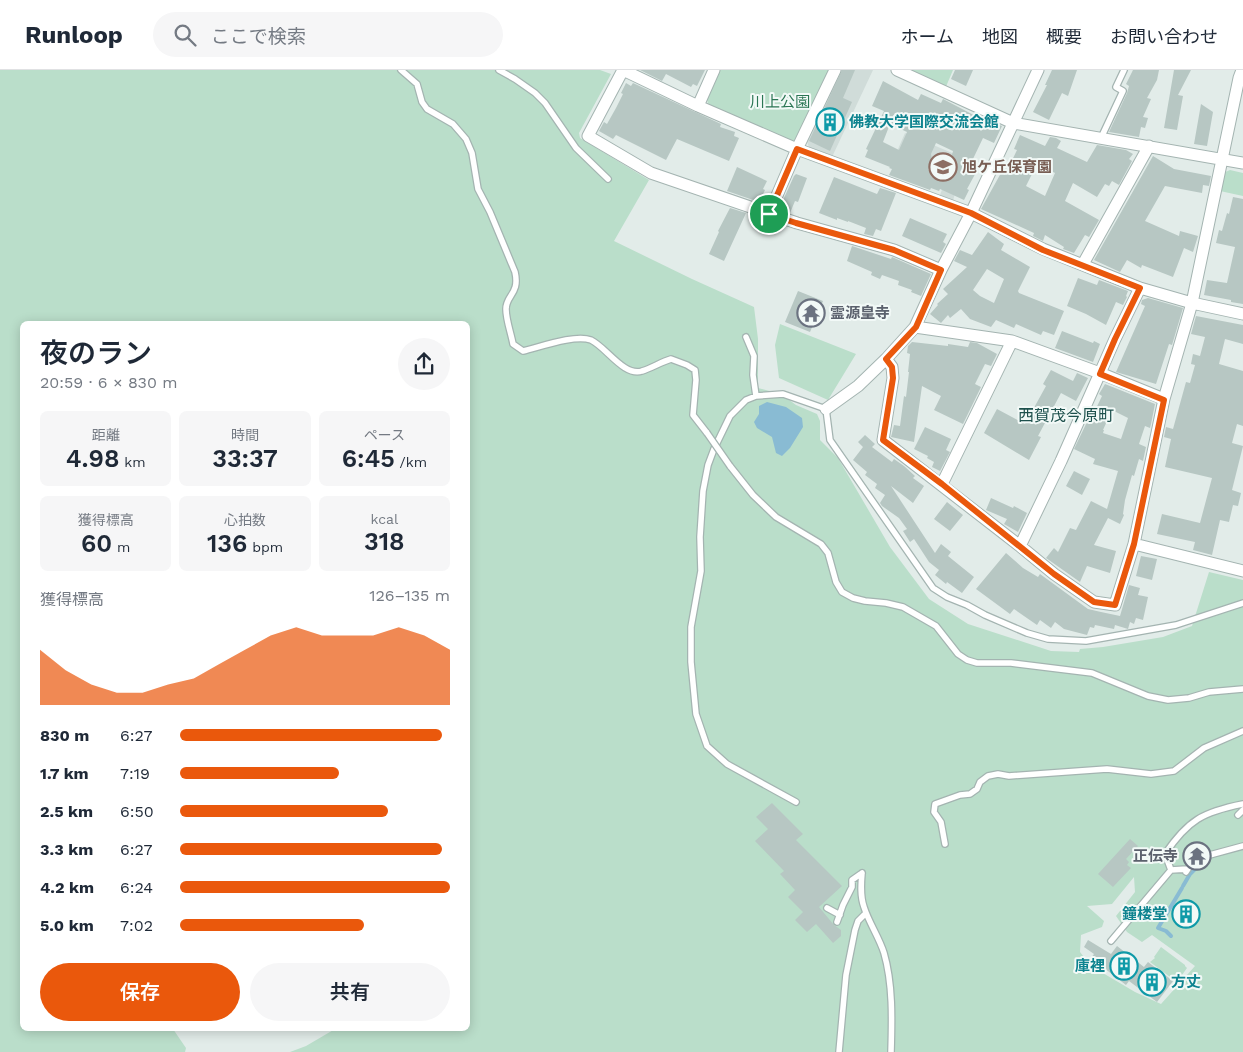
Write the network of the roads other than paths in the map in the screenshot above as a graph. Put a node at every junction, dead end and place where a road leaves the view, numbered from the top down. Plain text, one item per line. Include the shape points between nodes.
1 (401, 70) edge
2 (499, 70) edge
3 (622, 70) edge
4 (714, 70) edge
5 (835, 70) edge
6 (897, 70) edge
7 (1038, 70) edge
8 (1124, 70) edge
9 (1242, 70) edge
10 (698, 106) junction
11 (1013, 123) junction
12 (1102, 138) junction
13 (1149, 146) junction
14 (797, 149) junction
15 (1221, 159) junction
16 (1243, 163) edge
17 (608, 178) dead end
18 (971, 213) junction
19 (769, 214) junction
20 (1083, 264) junction
21 (941, 270) junction
22 (1140, 288) junction
23 (1192, 303) junction
24 (1243, 314) edge
25 (916, 327) junction
26 (746, 337) dead end
27 (1012, 341) junction
28 (886, 359) junction
29 (1100, 374) junction
30 (756, 396) junction
31 (1164, 400) junction
32 (826, 408) junction
33 (942, 484) junction
34 (1134, 544) junction
35 (1020, 546) junction
36 (1243, 571) edge
37 (1243, 603) edge
38 (1243, 689) edge
39 (1243, 731) edge
40 (796, 802) dead end
41 (1243, 804) edge
42 (945, 844) dead end
43 (1243, 846) edge
44 (1171, 870) junction
45 (827, 908) dead end
46 (866, 913) junction
47 (840, 915) junction
48 (838, 922) dead end
49 (1112, 940) dead end
50 (839, 1052) edge
51 (891, 1052) edge

1 - 38 lane, bridge via 417,84 427,109 453,124 466,139 472,153 478,188 515,272 516,288 506,308 513,344 523,351 564,341 590,340 633,372 671,359 695,370 693,415 753,495 776,517 821,544 828,552 842,592 853,598 886,602 911,610 936,626 958,654 977,663 1011,662 1092,673 1148,696 1168,700
2 - 17 lane via 540,98 576,148
3 - 10 street
3 - 19 street via 588,136 651,173
4 - 10 street
5 - 14 street
6 - 11 street
7 - 11 street
8 - 12 lane via 1116,86 1124,91
9 - 15 street
10 - 14 street
11 - 12 street
11 - 18 street
12 - 13 street
13 - 15 street
13 - 20 street
14 - 18 street
14 - 19 street
15 - 16 street
15 - 23 street
18 - 20 street via 1043,250
18 - 21 street
19 - 21 street via 894,250
20 - 22 street
21 - 25 street
22 - 23 street
22 - 29 street
23 - 24 street
23 - 31 street
25 - 27 street
25 - 28 street
26 - 30 lane via 754,356
27 - 29 street
27 - 33 street
28 - 32 street via 858,386
28 - 33 street via 892,367 893,378 883,440
29 - 31 street
29 - 35 street
30 - 32 lane via 783,394
30 - 40 lane via 746,400 730,416 708,465 703,491 701,571 691,627 691,662 697,718 707,746 727,764
31 - 34 street
32 - 37 lane via 830,440 932,588 985,615 1048,639 1086,642 1176,625
33 - 35 street
34 - 35 street via 1115,605 1094,602
34 - 36 street
39 - 42 lane via 1204,748 1174,771 1151,774 1107,769 988,776 970,794 935,804 934,812
41 - 44 lane via 1200,816 1178,835 1166,854
43 - 44 lane via 1206,856 1197,855 1186,871
44 - 49 lane
45 - 47 lane
46 - 47 lane via 861,894 862,873 852,880
46 - 50 lane via 855,930 846,975
46 - 51 lane via 879,940 887,970
47 - 48 lane

